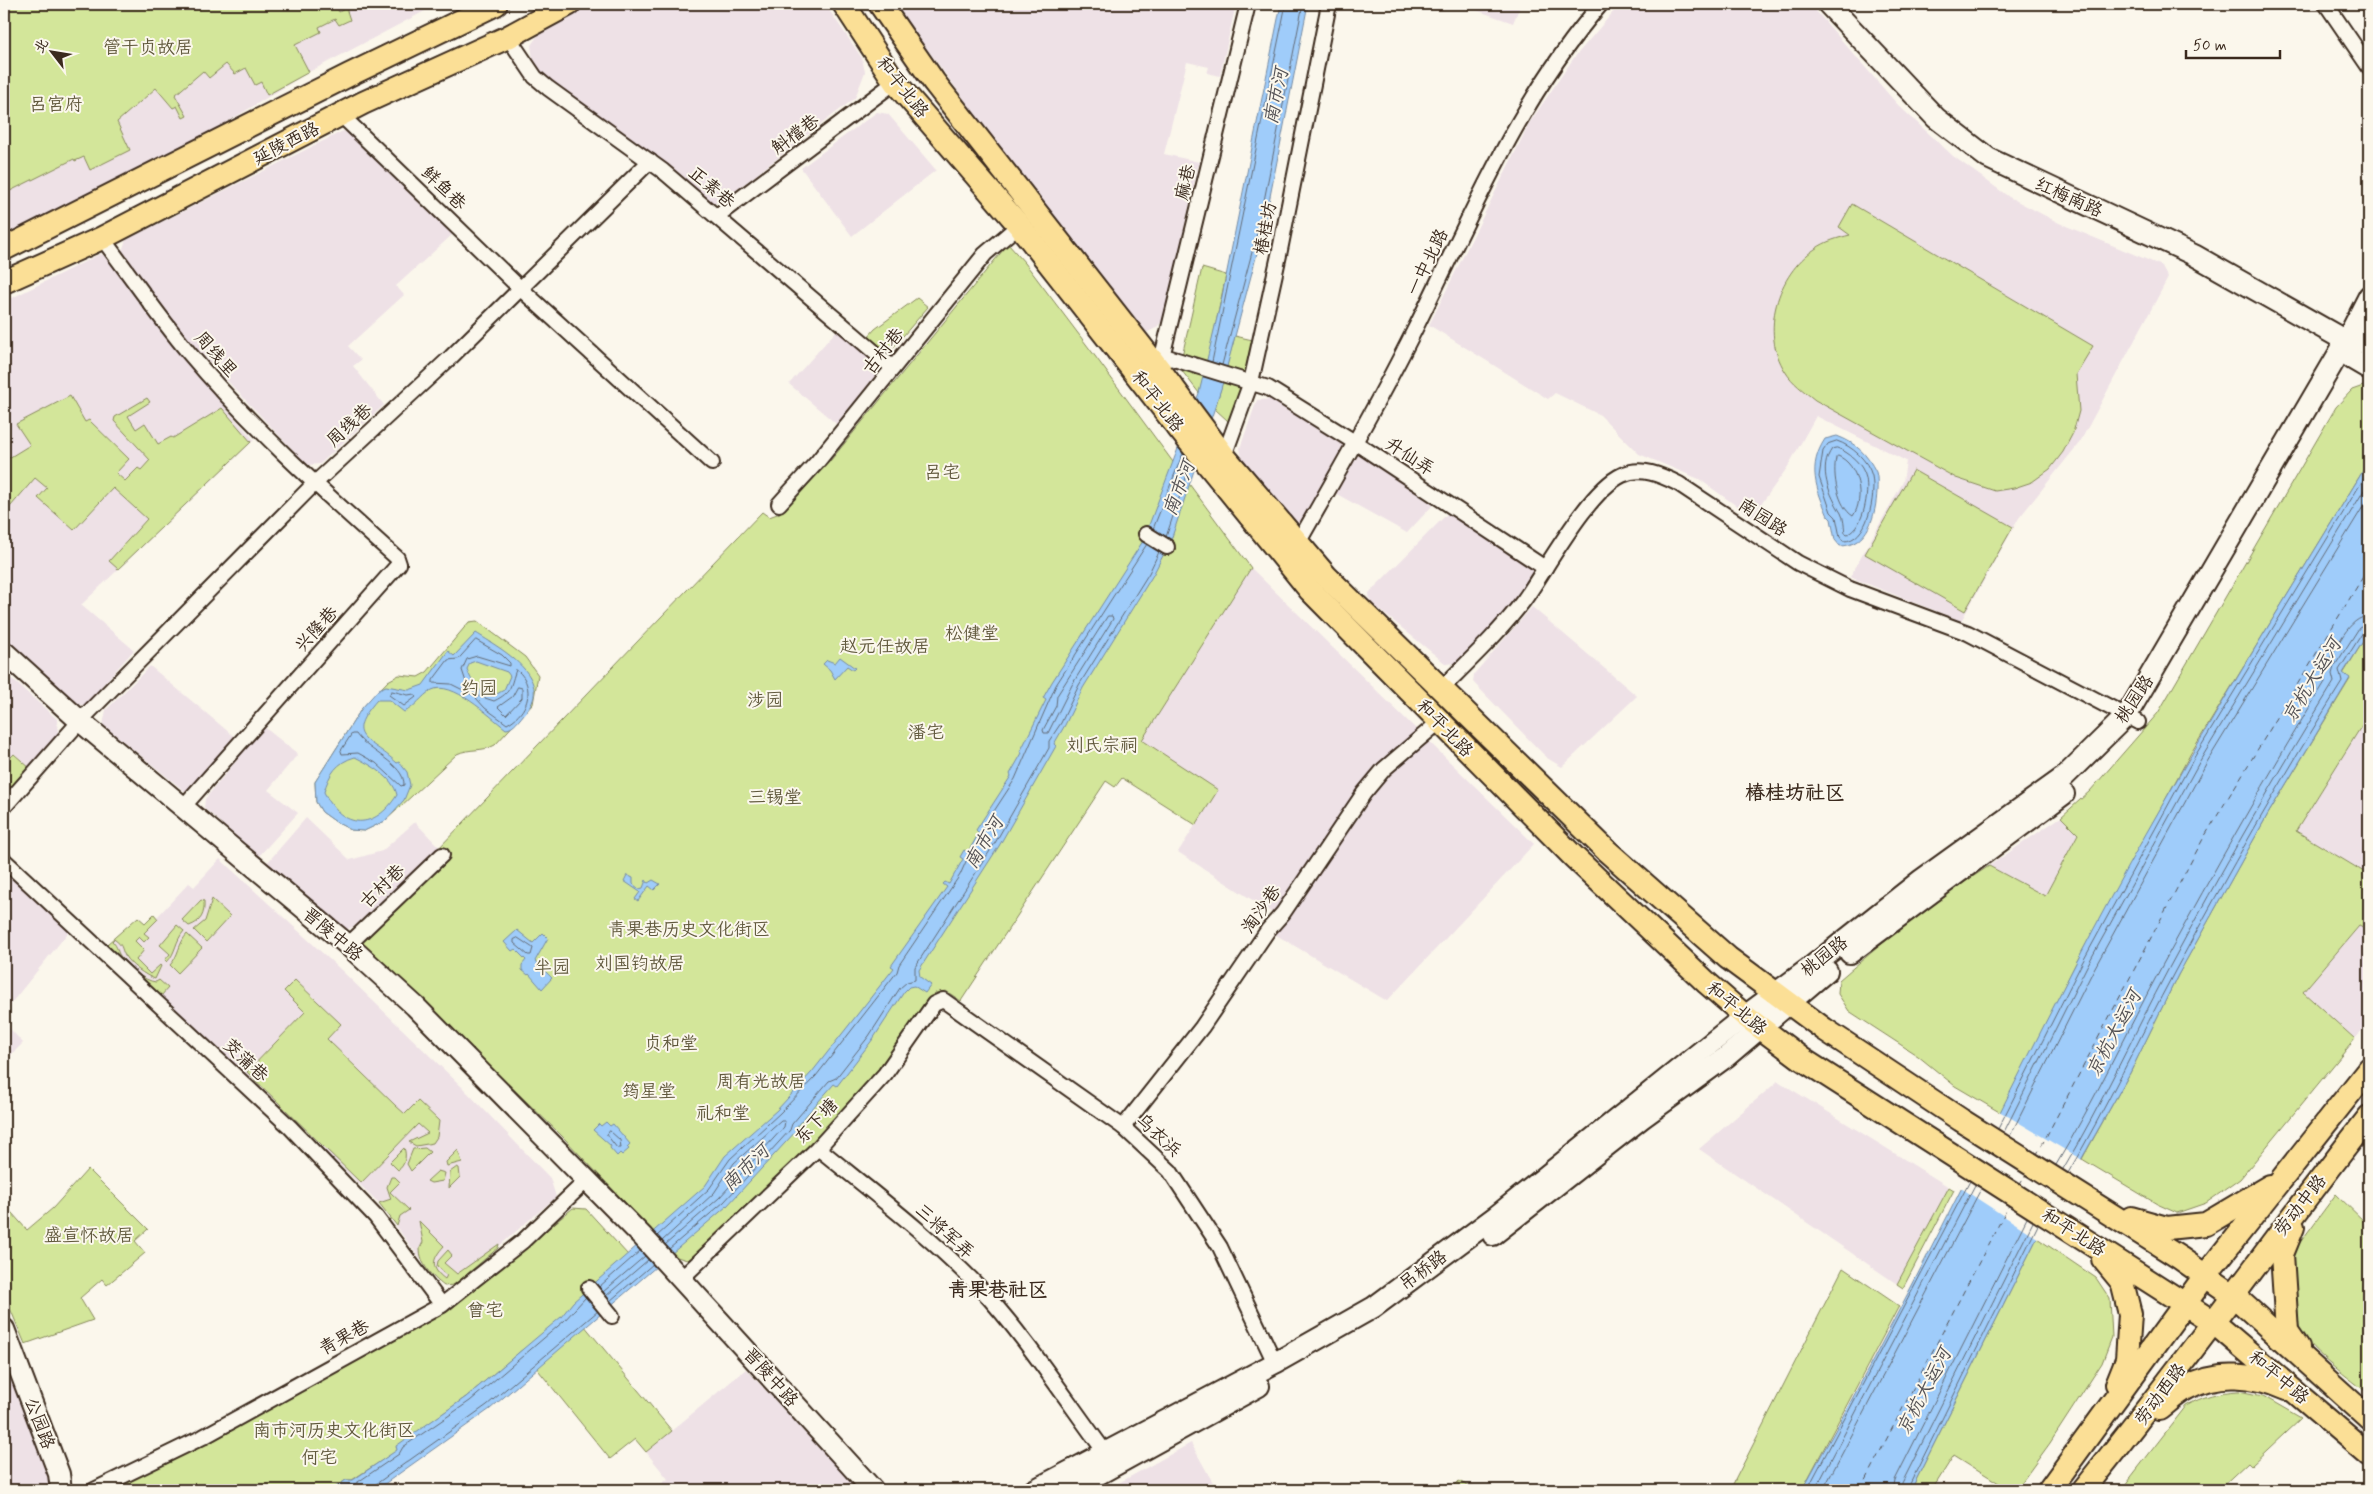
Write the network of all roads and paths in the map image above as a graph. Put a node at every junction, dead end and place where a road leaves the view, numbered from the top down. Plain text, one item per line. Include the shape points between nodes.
1 (569, 4) edge
2 (844, 4) edge
3 (880, 4) edge
4 (1248, 4) edge
5 (1329, 4) edge
6 (1601, 4) edge
7 (1828, 4) edge
8 (2326, 4) edge
9 (489, 5) edge
10 (508, 37) junction
11 (2369, 67) edge
12 (895, 82) junction
13 (341, 115) junction
14 (650, 161) junction
15 (717, 216) junction
16 (1019, 225) junction
17 (102, 238) junction
18 (4, 249) edge
19 (4, 282) edge
20 (520, 289) junction
21 (2369, 296) edge
22 (2361, 347) edge
23 (1160, 362) junction
24 (893, 368) junction
25 (1244, 381) junction
26 (1152, 393) junction
27 (1356, 442) junction
28 (1214, 452) junction
29 (712, 463) dead end
30 (314, 484) junction
31 (779, 504) dead end
32 (1146, 534) dead end
33 (1298, 543) junction
34 (1167, 547) dead end
35 (1545, 568) junction
36 (4, 652) edge
37 (1441, 689) junction
38 (2132, 719) junction
39 (80, 721) junction
40 (1439, 722) junction
41 (4, 807) edge
42 (183, 807) junction
43 (442, 855) dead end
44 (4, 860) edge
45 (348, 945) junction
46 (1782, 999) junction
47 (943, 1000) joint
48 (1752, 1022) junction
49 (2369, 1070) edge
50 (2369, 1117) edge
51 (1123, 1127) junction
52 (818, 1148) junction
53 (587, 1180) junction
54 (2282, 1180) junction
55 (2303, 1202) junction
56 (2103, 1210) junction
57 (2088, 1241) junction
58 (676, 1272) junction
59 (2206, 1276) junction
60 (589, 1288) dead end
61 (2233, 1295) junction
62 (2185, 1304) junction
63 (442, 1306) junction
64 (611, 1315) dead end
65 (2213, 1322) junction
66 (4, 1329) edge
67 (1275, 1363) junction
68 (2311, 1367) junction
69 (2301, 1395) junction
70 (2106, 1410) junction
71 (2369, 1418) edge
72 (2131, 1432) junction
73 (1105, 1452) junction
74 (2369, 1455) edge
75 (62, 1490) edge
76 (94, 1490) edge
77 (872, 1490) edge
78 (1034, 1490) edge
79 (1070, 1490) edge
80 (2049, 1490) edge
81 (2084, 1490) edge

1 - 10 main road, 延陵西路
2 - 12 main road, 和平北路
3 - 23 main road, 和平北路 via 934,82
4 - 23 street, 麻巷
5 - 25 street, 椿桂坊 via 1279,255
6 - 27 street, 一中北路 via 1570,40 1523,112
7 - 22 main road, 红梅南路 via 1936,118 1988,158 2194,255
8 - 11 street
9 - 18 main road, 延陵西路
10 - 13 main road, 延陵西路
10 - 14 street, 正素巷 via 548,88
12 - 15 street, 斛檔巷
12 - 16 main road, 和平北路
13 - 17 main road, 延陵西路
13 - 20 street, 鲜鱼巷
14 - 15 street, 正素巷
14 - 20 street, 周线巷
15 - 24 street, 正素巷
16 - 24 street, 古村巷 via 985,254
16 - 26 main road, 和平北路
17 - 19 main road, 延陵西路
17 - 30 street, 周线里 via 190,354
20 - 29 street, 鲜鱼巷
20 - 30 street, 周线巷
21 - 22 main road, 桃园路
22 - 38 main road, 桃园路
23 - 25 street, 升仙弄 via 1195,365
23 - 26 street, 麻巷
23 - 28 main road, 和平北路
24 - 31 street, 古村巷
25 - 27 street, 升仙弄 via 1268,388
25 - 28 street, 椿桂坊
26 - 28 main road, 和平北路 via 1180,430
27 - 33 street, 一中北路
27 - 35 street, 升仙弄
28 - 33 main road, 和平北路
28 - 40 main road, 和平北路 via 1310,590
30 - 39 street, 周线巷
30 - 42 street, 兴隆巷 via 397,558 398,564
32 - 34 street
33 - 37 main road, 和平北路 via 1326,576
35 - 37 street, 南园路 via 1523,601
35 - 38 street, 南园路 via 1605,486 1623,475 1642,471 1662,476 1798,563 1850,590 1968,633
36 - 39 main road, 晋陵中路
37 - 46 main road, 和平北路 via 1607,851 1728,958
38 - 46 main road, 桃园路 via 2074,786 1834,965
39 - 41 street, 周线巷
39 - 42 main road, 晋陵中路
40 - 48 main road, 和平北路 via 1574,857
40 - 51 street, 淘沙巷 via 1384,769 1364,793 1206,1022
42 - 45 main road, 晋陵中路
43 - 45 street, 古村巷
44 - 63 street, 茭蒲巷 via 290,1127 376,1217
45 - 53 main road, 晋陵中路 via 415,1006
46 - 48 main road, 吊桥路
46 - 56 main road, 和平北路 via 1961,1120
47 - 51 street, 乌衣浜
47 - 52 street, 东下塘 via 934,1004 885,1074
48 - 57 main road, 和平北路 via 1802,1059
48 - 67 main road, 吊桥路 via 1374,1307
48 - 79 main road, 吊桥路 via 1503,1228 1380,1318
49 - 54 main road, 劳动西路
50 - 55 main road, 劳动中路
51 - 67 street, 乌衣浜 via 1170,1171 1220,1247
52 - 58 street, 东下塘
52 - 73 street, 三将军弄 via 912,1225 979,1287
53 - 58 main road, 晋陵中路
53 - 63 street, 青果巷 via 523,1241
54 - 56 main road via 2206,1224 2167,1228
54 - 59 main road, 劳动西路
55 - 61 main road, 劳动中路
55 - 68 main road via 2282,1254 2287,1330
56 - 59 main road, 和平北路
57 - 62 main road, 和平北路
57 - 70 main road via 2122,1282 2130,1314 2127,1359
58 - 77 main road, 晋陵中路
59 - 61 main road, 和平中路
59 - 62 main road, 劳动西路
60 - 64 street
61 - 65 main road, 劳动西路
61 - 68 main road, 和平中路
62 - 65 main road, 和平中路
62 - 70 main road, 劳动西路
63 - 76 street, 青果巷 via 203,1437
65 - 69 main road, 和平中路
65 - 72 main road, 劳动西路
66 - 75 main road, 公园路 via 59,1474
67 - 73 main road, 吊桥路
68 - 71 main road, 和平中路
69 - 72 main road via 2264,1379 2224,1375 2188,1387
69 - 74 main road, 和平中路
70 - 80 main road, 劳动西路
72 - 81 main road, 劳动西路
73 - 78 main road, 吊桥路

